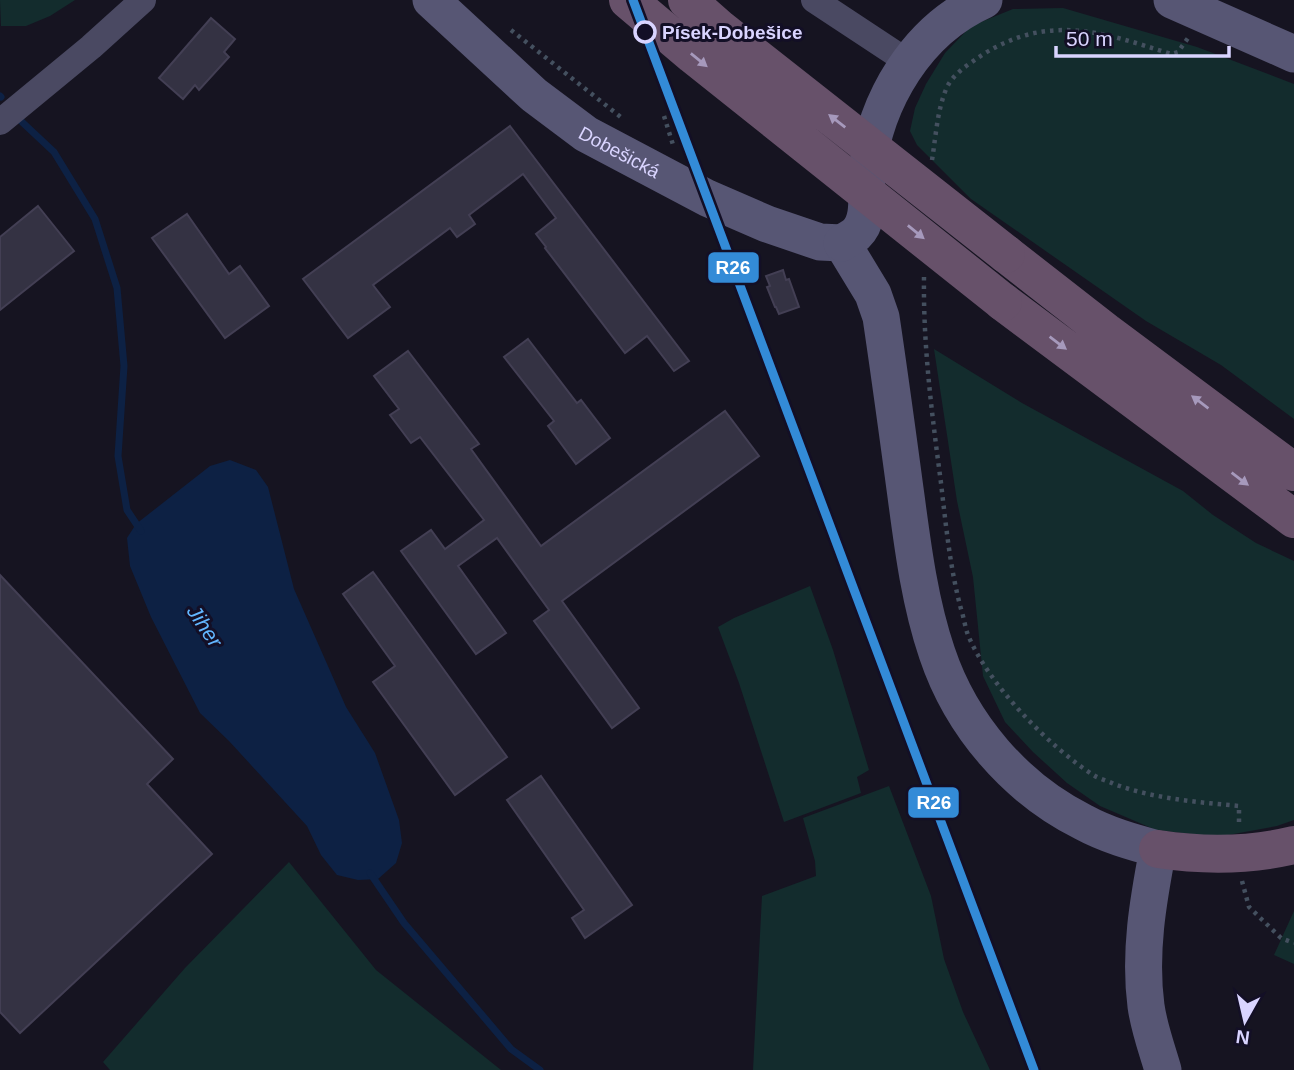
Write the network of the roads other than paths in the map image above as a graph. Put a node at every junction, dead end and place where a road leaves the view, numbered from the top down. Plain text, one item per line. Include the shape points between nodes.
1 (143, 0) edge
2 (431, 0) edge
3 (628, 0) edge
4 (687, 0) edge
5 (814, 0) edge
6 (984, 0) edge
7 (1189, 7) edge
8 (1294, 54) edge
9 (908, 62) junction
10 (0, 122) edge
11 (842, 243) junction
12 (1294, 472) edge
13 (1294, 519) edge
14 (1294, 845) edge
15 (1158, 849) junction
16 (1163, 1070) edge

1 - 10 street
2 - 11 street, Dobešická via 534,94 586,134 767,224 820,242
3 -> 13 highway, bridge via 1003,302
12 -> 4 highway, bridge via 1106,332
5 - 9 street
6 - 9 street via 928,38
7 - 8 street
9 - 11 street via 882,110 872,144 864,220 858,233
11 - 15 street via 873,294 881,317 929,625 962,709 1010,770 1039,795 1106,833
14 - 15 highway via 1239,854
15 - 16 street via 1145,922 1143,973 1146,1009

